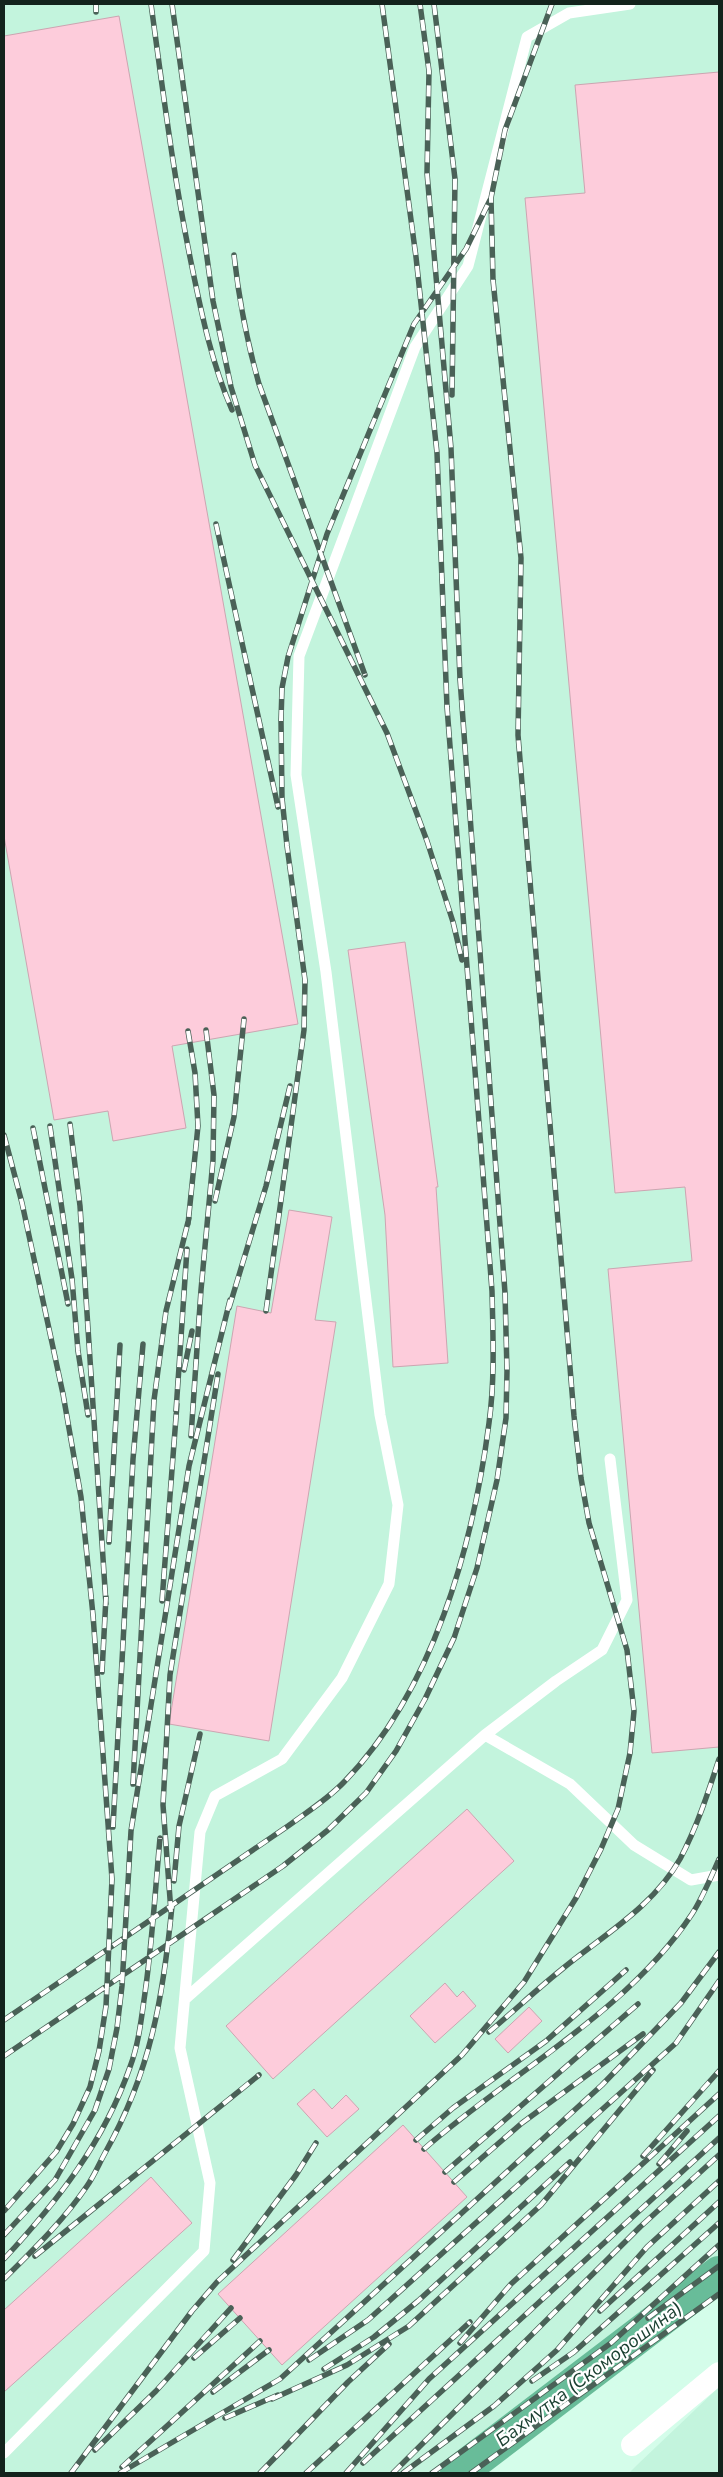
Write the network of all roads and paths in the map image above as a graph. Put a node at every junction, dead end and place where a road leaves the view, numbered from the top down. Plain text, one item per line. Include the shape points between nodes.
1 (630, 4) edge
2 (610, 1459) dead end
3 (485, 1735) junction
4 (719, 1876) edge
5 (184, 1999) junction
6 (719, 2373) edge
7 (632, 2445) dead end
8 (4, 2453) edge

1 - 5 lane via 569,12 527,37 468,266 415,348 299,656 296,775 326,972 380,1415 398,1505 389,1584 342,1678 282,1759 215,1796 200,1832
2 - 3 lane via 627,1600 602,1650 556,1680
3 - 4 lane via 570,1784 634,1845 691,1880
3 - 5 lane
5 - 8 lane via 180,2048 210,2183 204,2251
6 - 7 street

